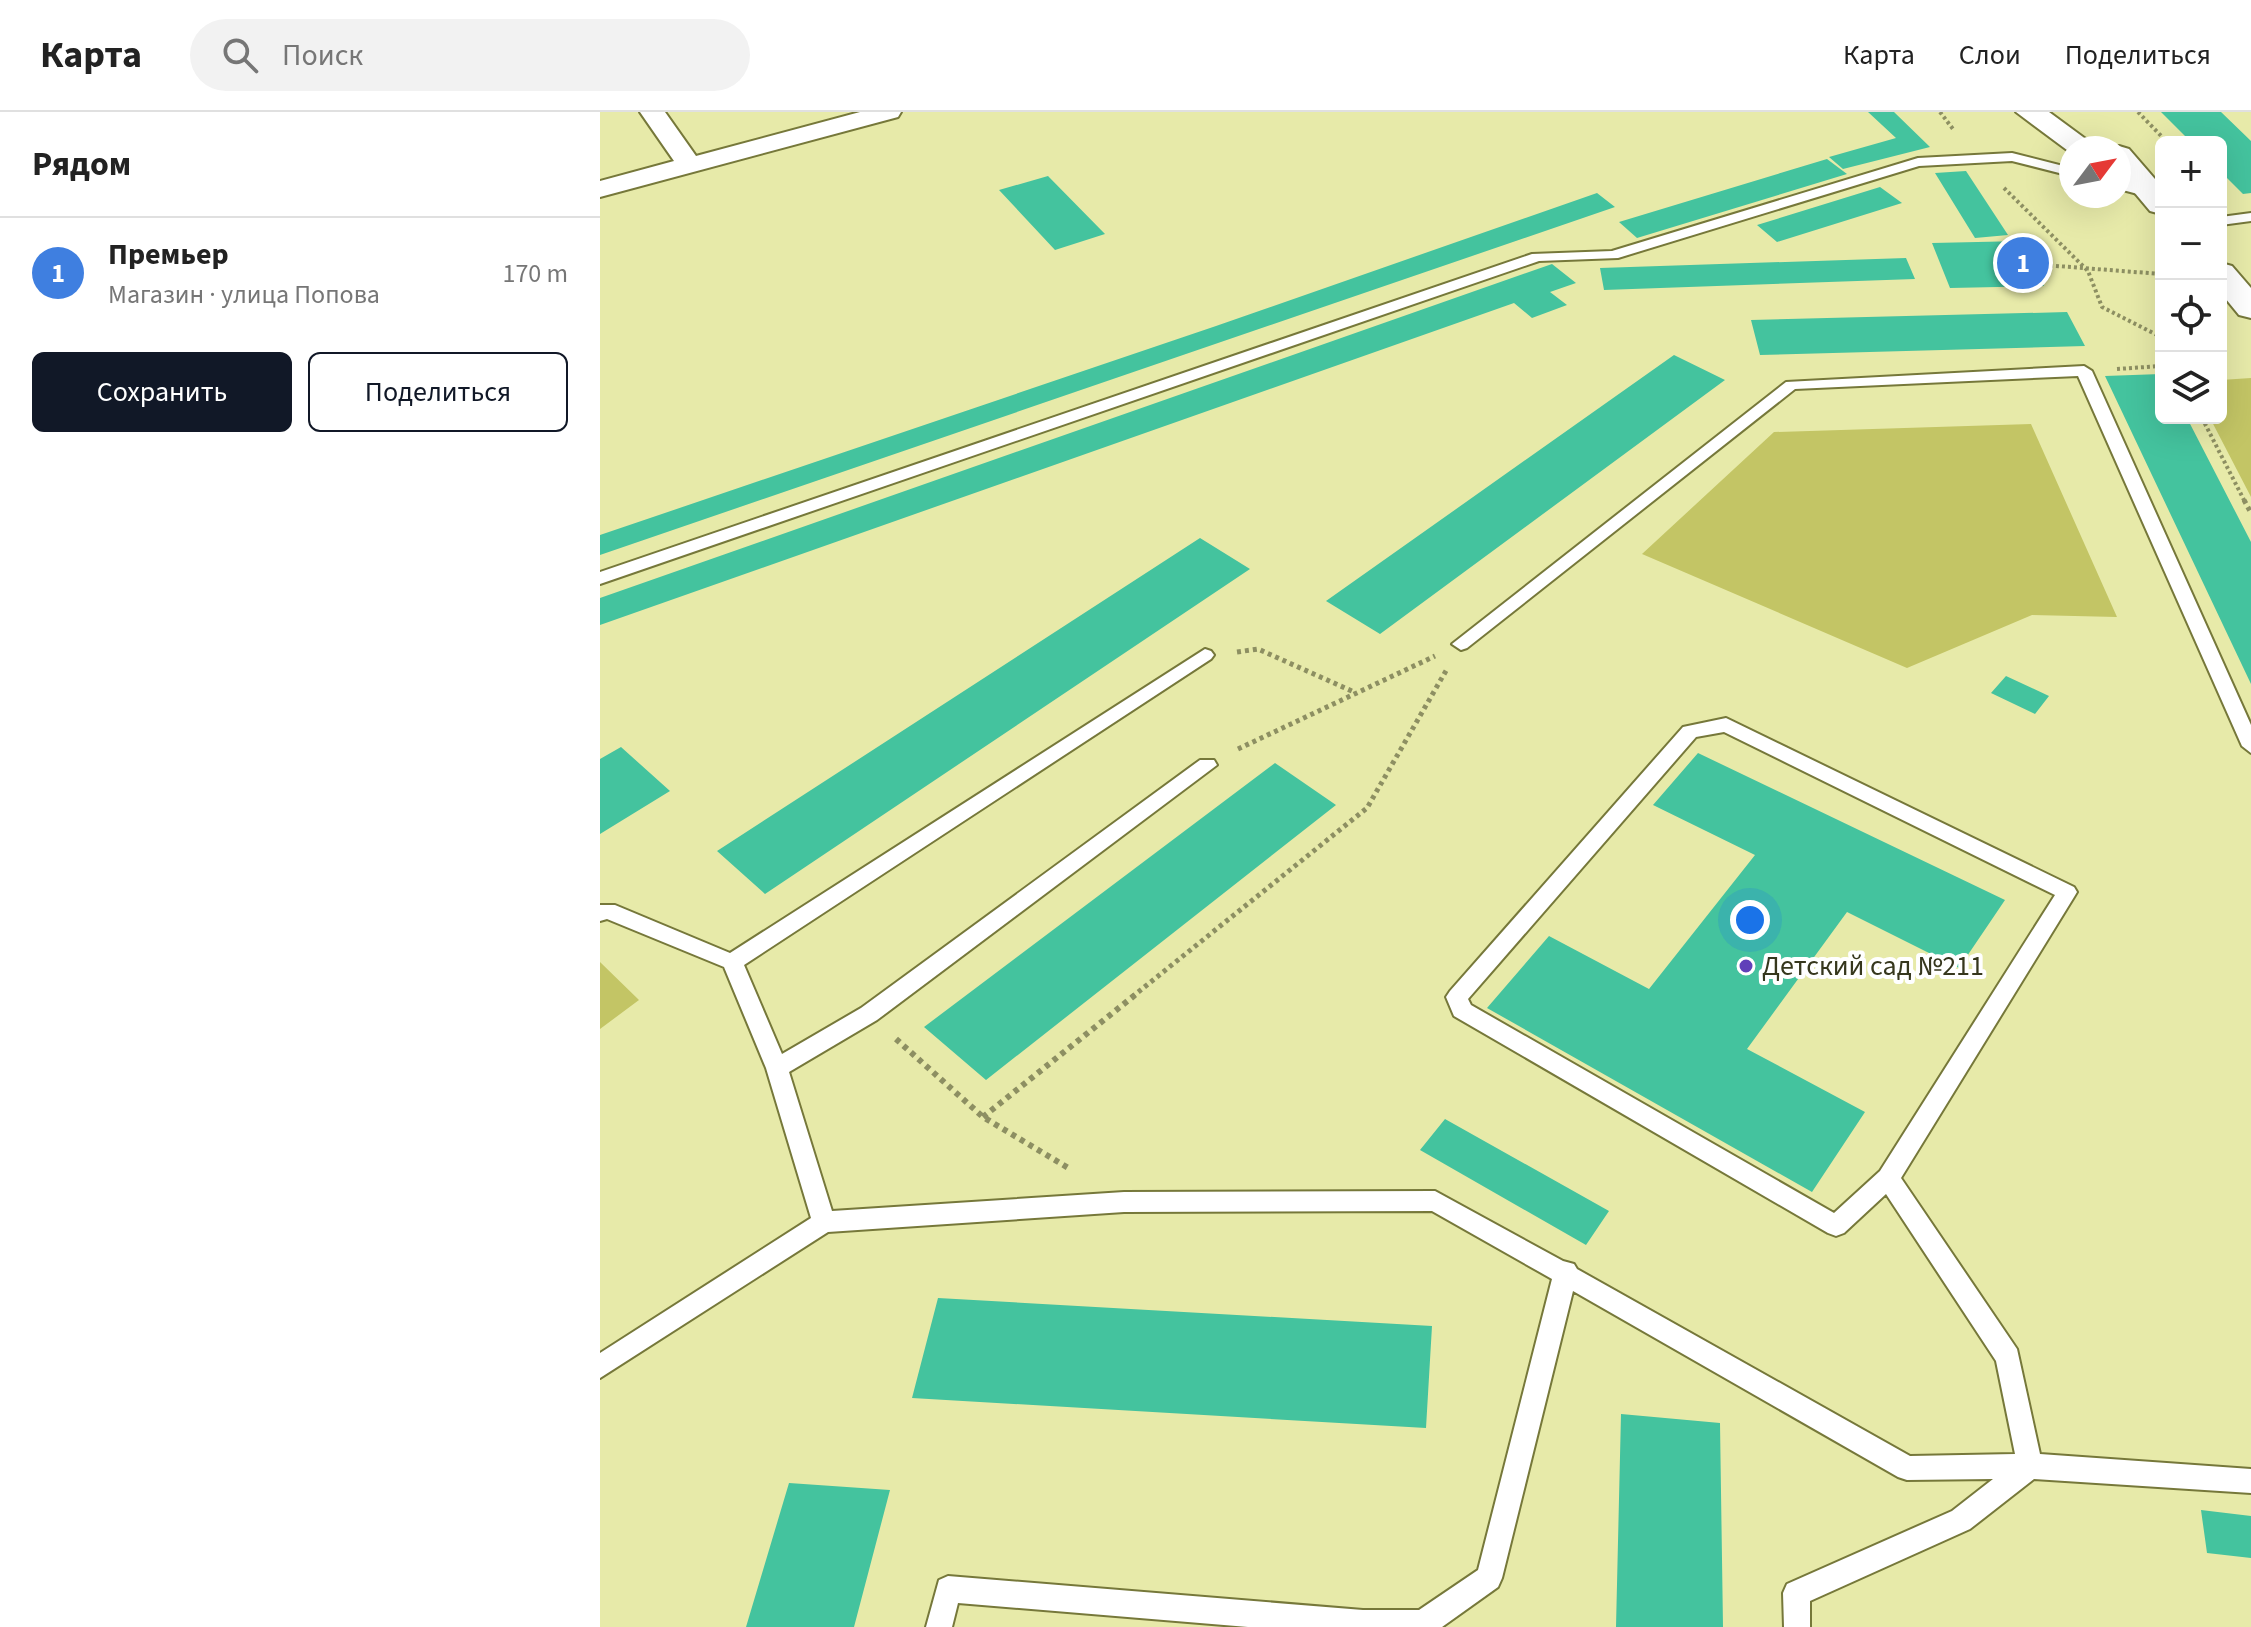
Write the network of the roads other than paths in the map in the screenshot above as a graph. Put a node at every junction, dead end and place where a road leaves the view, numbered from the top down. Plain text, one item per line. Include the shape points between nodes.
1 (652, 112) edge
2 (889, 112) edge
3 (2030, 112) edge
4 (2088, 136) edge
5 (689, 164) junction
6 (2059, 169) edge
7 (2131, 170) edge
8 (2131, 181) edge
9 (600, 189) edge
10 (2131, 190) edge
11 (2155, 199) edge
12 (2251, 217) edge
13 (2227, 220) edge
14 (2227, 280) edge
15 (2251, 308) edge
16 (600, 578) edge
17 (1461, 644) road end
18 (1205, 655) road end
19 (2251, 746) edge
20 (1207, 765) road end
21 (600, 913) edge
22 (732, 962) junction
23 (777, 1068) junction
24 (1888, 1178) junction
25 (824, 1222) junction
26 (1566, 1271) junction
27 (600, 1367) edge
28 (2030, 1466) junction
29 (2251, 1481) edge
30 (1363, 1625) edge
31 (939, 1627) edge
32 (1797, 1627) edge

1 - 5 street
2 - 5 street
3 - 4 street
5 - 9 street
6 - 16 lane via 2012,157 1918,162 1613,255 1537,257
7 - 11 street
8 - 11 street
10 - 11 lane
12 - 13 lane
14 - 15 street
17 - 19 lane via 1791,385 2084,371
18 - 22 lane
20 - 23 lane via 869,1014
21 - 22 lane via 608,911
22 - 23 lane
23 - 25 lane
24 - 24 lane via 2067,892 1726,725 1690,732 1457,997 1462,1010 1836,1226
24 - 28 lane via 2008,1357
25 - 26 lane via 1124,1202 1435,1201
25 - 27 lane
26 - 28 lane via 1907,1468
26 - 30 lane via 1489,1578 1423,1624
28 - 29 lane
28 - 32 lane via 1961,1520 1796,1593
30 - 31 lane via 948,1589

